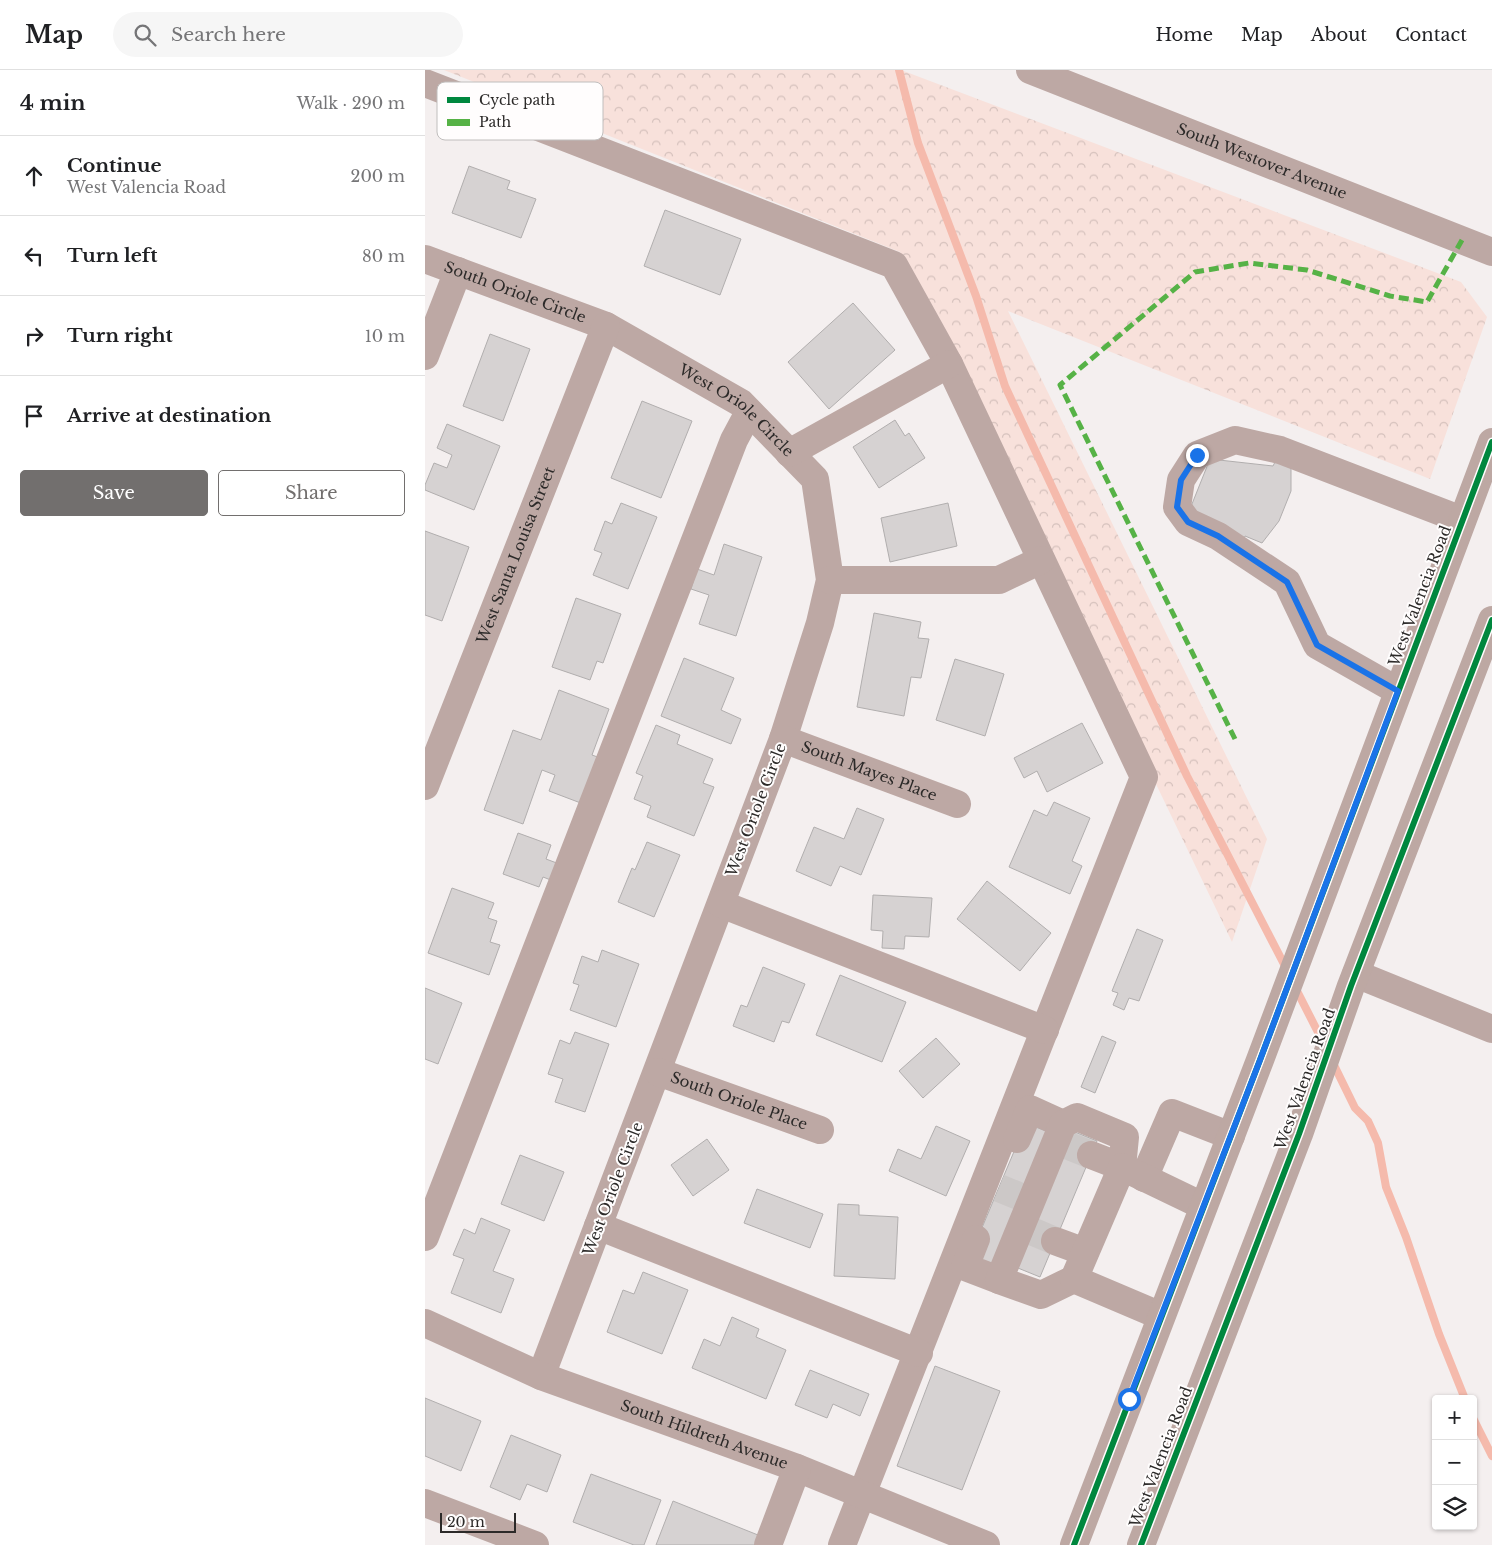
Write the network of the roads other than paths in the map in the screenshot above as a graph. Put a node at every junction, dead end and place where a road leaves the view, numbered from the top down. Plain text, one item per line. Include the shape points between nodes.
1 (1030, 70) edge
2 (425, 83) edge
3 (437, 88) edge
4 (572, 140) edge
5 (1492, 252) edge
6 (425, 259) edge
7 (458, 271) junction
8 (606, 326) junction
9 (425, 356) edge
10 (949, 364) junction
11 (749, 412) junction
12 (1492, 442) edge
13 (789, 453) junction
14 (1462, 520) junction
15 (1041, 560) junction
16 (830, 580) junction
17 (1492, 620) edge
18 (1485, 662) edge
19 (1398, 691) junction
20 (783, 739) junction
21 (425, 786) edge
22 (957, 804) dead end
23 (721, 904) junction
24 (1353, 980) junction
25 (1492, 1029) edge
26 (1045, 1030) junction
27 (658, 1072) junction
28 (820, 1130) dead end
29 (1061, 1136) junction
30 (1231, 1136) junction
31 (1091, 1155) tunnel mouth
32 (1133, 1173) junction
33 (1012, 1193) junction
34 (1203, 1206) junction
35 (598, 1226) junction
36 (425, 1237) edge
37 (1055, 1240) tunnel mouth
38 (1085, 1252) junction
39 (1074, 1279) junction
40 (999, 1280) junction
41 (1161, 1316) junction
42 (425, 1323) edge
43 (919, 1352) junction
44 (541, 1376) junction
45 (797, 1468) junction
46 (863, 1495) junction
47 (425, 1503) edge
48 (973, 1543) edge
49 (535, 1545) edge
50 (768, 1545) edge
51 (841, 1545) edge
52 (1074, 1545) edge
53 (1141, 1545) edge

1 - 5 street, South Westover Avenue
2 - 3 street
4 - 10 street via 894,265
6 - 7 street, South Oriole Circle
7 - 8 street, South Oriole Circle
7 - 9 street
8 - 11 street, West Oriole Circle via 741,403
8 - 21 street, West Santa Louisa Street
10 - 13 street
10 - 15 street
11 - 13 street, West Oriole Circle
11 - 36 street via 734,440
12 - 14 main road, West Valencia Road
13 - 16 street, West Oriole Circle via 815,479
14 - 19 main road, West Valencia Road
14 - 19 street via 1280,450 1235,440 1197,455 1181,480 1177,507 1188,522 1218,536 1287,582 1317,645
15 - 16 street via 999,580
15 - 26 street via 1144,777
16 - 20 street, West Oriole Circle via 820,623
17 - 18 main road, West Valencia Road
18 - 24 main road, West Valencia Road
19 - 30 main road, West Valencia Road
20 - 22 street, South Mayes Place
20 - 23 street, West Oriole Circle
23 - 26 street
23 - 27 street, West Oriole Circle
24 - 25 street
24 - 53 main road, West Valencia Road via 1299,1134
26 - 43 street
27 - 28 street, South Oriole Place
27 - 35 street, West Oriole Circle
29 - 32 street via 1077,1117 1125,1137
29 - 33 street
29 - 33 street via 1030,1109
30 - 32 street via 1172,1113
30 - 34 main road, West Valencia Road
31 - 32 street
32 - 34 street
32 - 38 street
33 - 40 street via 1024,1229
33 - 40 street via 965,1267
34 - 41 main road, West Valencia Road
35 - 43 street
35 - 44 street, West Oriole Circle
37 - 38 street
38 - 39 street
39 - 40 street via 1041,1295
39 - 41 street
41 - 52 main road, West Valencia Road
42 - 44 street, South Hildreth Avenue
43 - 46 street
44 - 45 street, South Hildreth Avenue
45 - 46 street, South Hildreth Avenue
45 - 50 street
46 - 48 street, South Hildreth Avenue
46 - 51 street
47 - 49 street

